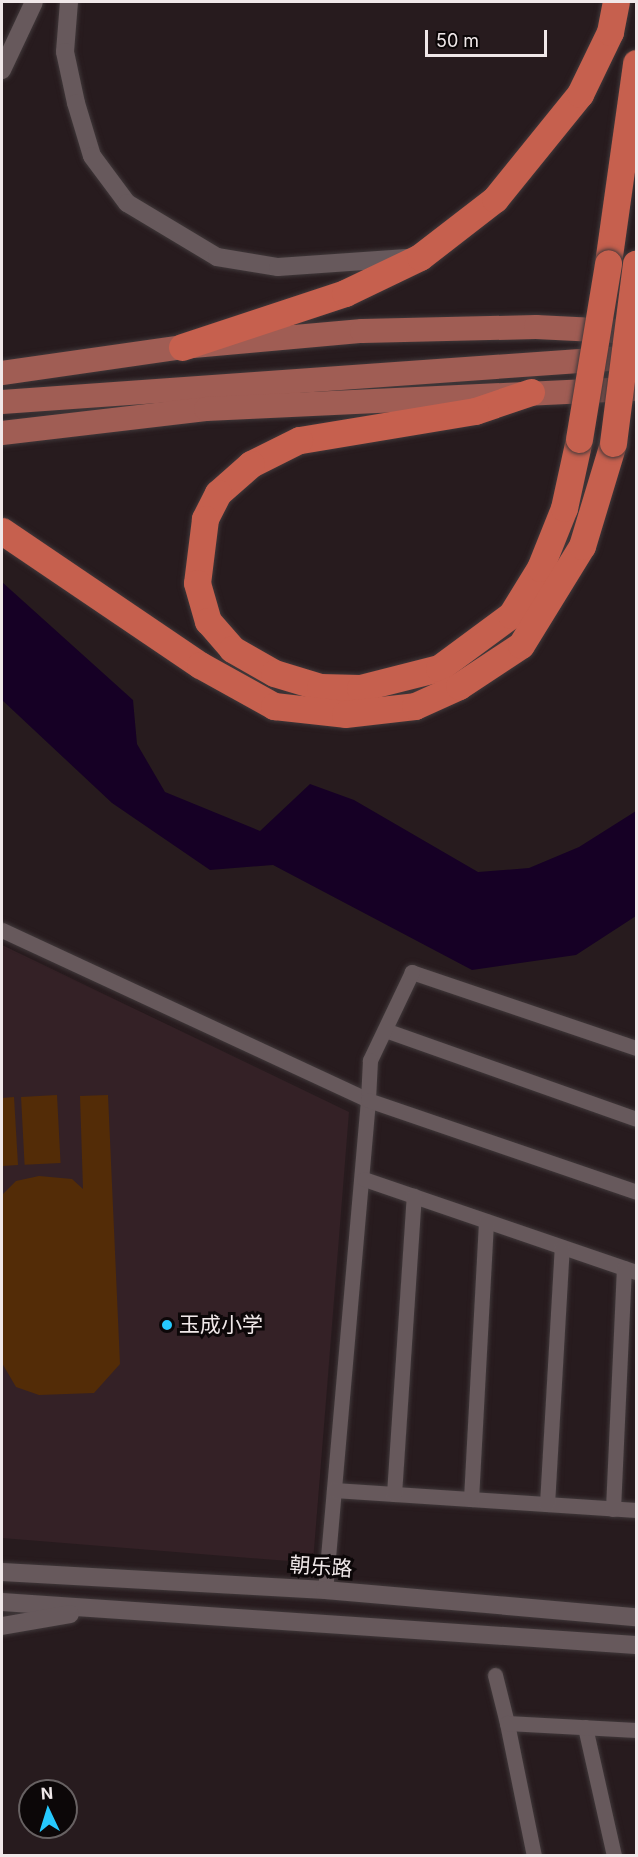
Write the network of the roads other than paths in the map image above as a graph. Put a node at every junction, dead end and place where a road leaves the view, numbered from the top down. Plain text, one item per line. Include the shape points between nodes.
1 (34, 2) edge
2 (69, 2) edge
3 (616, 2) edge
4 (636, 63) edge
5 (2, 70) edge
6 (420, 257) junction
7 (636, 263) edge
8 (636, 332) edge
9 (182, 347) junction
10 (636, 357) edge
11 (2, 373) edge
12 (636, 389) edge
13 (531, 392) junction
14 (2, 402) edge
15 (2, 433) edge
16 (2, 531) edge
17 (2, 930) edge
18 (385, 1030) junction
19 (636, 1048) edge
20 (368, 1100) junction
21 (636, 1119) edge
22 (364, 1179) junction
23 (636, 1192) edge
24 (414, 1196) junction
25 (486, 1221) junction
26 (562, 1246) junction
27 (630, 1270) edge
28 (334, 1490) junction
29 (394, 1494) junction
30 (471, 1499) junction
31 (547, 1504) junction
32 (613, 1509) junction
33 (636, 1510) edge
34 (2, 1557) edge
35 (2, 1572) edge
36 (92, 1574) junction
37 (325, 1590) junction
38 (2, 1602) edge
39 (99, 1608) junction
40 (636, 1617) edge
41 (2, 1626) edge
42 (636, 1645) edge
43 (495, 1675) dead end
44 (507, 1723) junction
45 (585, 1727) junction
46 (636, 1730) edge
47 (534, 1856) edge
48 (614, 1856) edge

1 - 5 street
2 - 6 street via 65,52 76,103 92,156 127,203 217,257 278,267
3 - 6 highway via 609,32 580,94 495,199
4 - 13 highway, bridge via 608,263 564,508 540,568 511,615 439,668 400,681 320,687 274,673 232,649 208,621 197,583 205,519 218,493 251,464 299,440 475,411
6 - 9 highway via 345,293
7 - 16 highway, bridge via 613,443 582,546 521,645 459,686 416,706 345,714 274,706 200,665
8 - 9 main road via 536,327 362,331
9 - 11 main road
10 - 14 main road
12 - 13 main road
13 - 15 main road via 206,409
17 - 20 street
18 - 19 street via 412,972
18 - 20 street via 370,1060
18 - 21 street
20 - 22 street
20 - 23 street
22 - 24 street
22 - 28 street
24 - 25 street
24 - 29 street
25 - 26 street
25 - 30 street
26 - 27 street
26 - 31 street
27 - 32 street
28 - 29 street
28 - 37 street
29 - 30 street
30 - 31 street
31 - 32 street
32 - 33 street
34 - 36 street
35 - 36 street, 朝乐路
36 - 37 street, 朝乐路
37 - 40 street, 朝乐路
38 - 39 street
39 - 41 street
39 - 42 street
43 - 44 street
44 - 45 street
44 - 47 street
45 - 46 street
45 - 48 street

